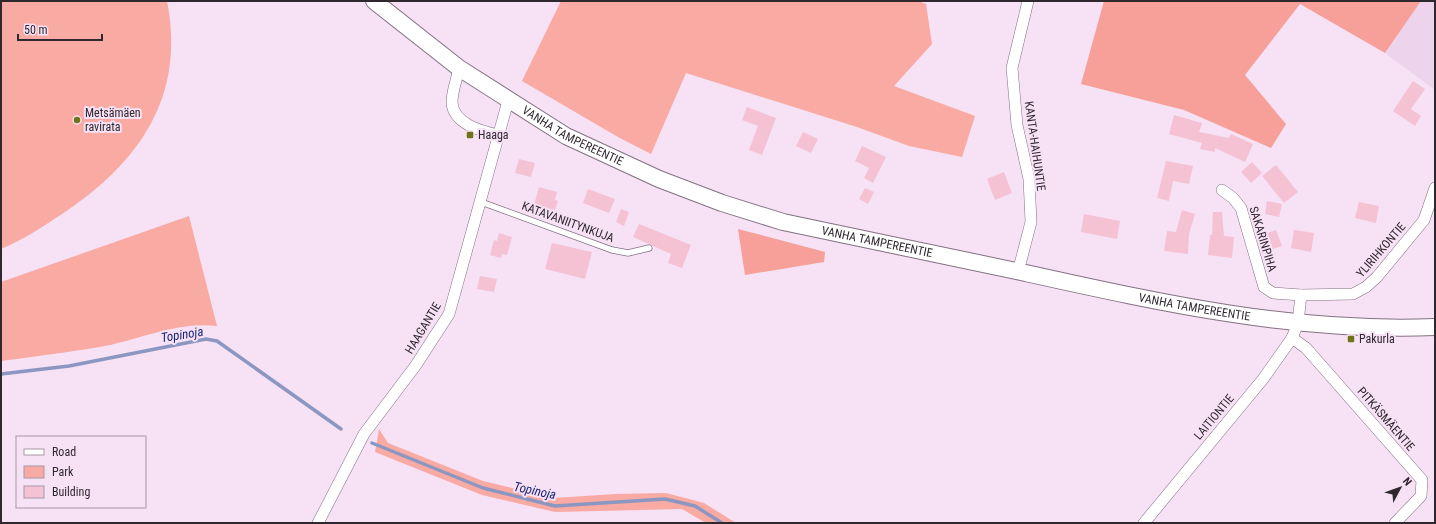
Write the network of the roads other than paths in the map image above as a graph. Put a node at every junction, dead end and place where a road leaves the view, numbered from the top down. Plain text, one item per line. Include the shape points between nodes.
1 (374, 1) edge
2 (1028, 1) edge
3 (460, 68) junction
4 (508, 101) junction
5 (498, 135) junction
6 (1435, 188) edge
7 (1222, 190) dead end
8 (481, 202) junction
9 (649, 248) dead end
10 (1018, 272) junction
11 (1301, 295) junction
12 (1435, 327) edge
13 (1295, 331) junction
14 (318, 523) edge
15 (1144, 523) edge
16 (1395, 523) edge

1 - 3 main road, VANHA TAMPEREENTIE
2 - 10 street, KANTA-HAIHUNTIE via 1012,68 1017,125 1029,179 1031,222
3 - 4 main road, VANHA TAMPEREENTIE
3 - 5 street via 452,97 453,109 459,118 469,125
4 - 5 street, HAAGANTIE
4 - 10 main road, VANHA TAMPEREENTIE via 566,136 659,179 722,203 783,222
5 - 8 street, HAAGANTIE
6 - 11 street, YLIRIHKONTIE via 1424,220 1366,287 1353,294
7 - 11 street, SAKARINPIHA via 1241,208 1264,287 1273,293
8 - 9 lane, KATAVANIITYNKUJA via 612,250 628,253
8 - 14 street, HAAGANTIE via 449,314 416,365 364,434
10 - 13 main road, VANHA TAMPEREENTIE
11 - 13 street
12 - 13 main road, VANHA TAMPEREENTIE
13 - 15 street, LAITIONTIE via 1263,379
13 - 16 street, PITKÄSMÄENTIE via 1306,348 1422,480 1421,496

